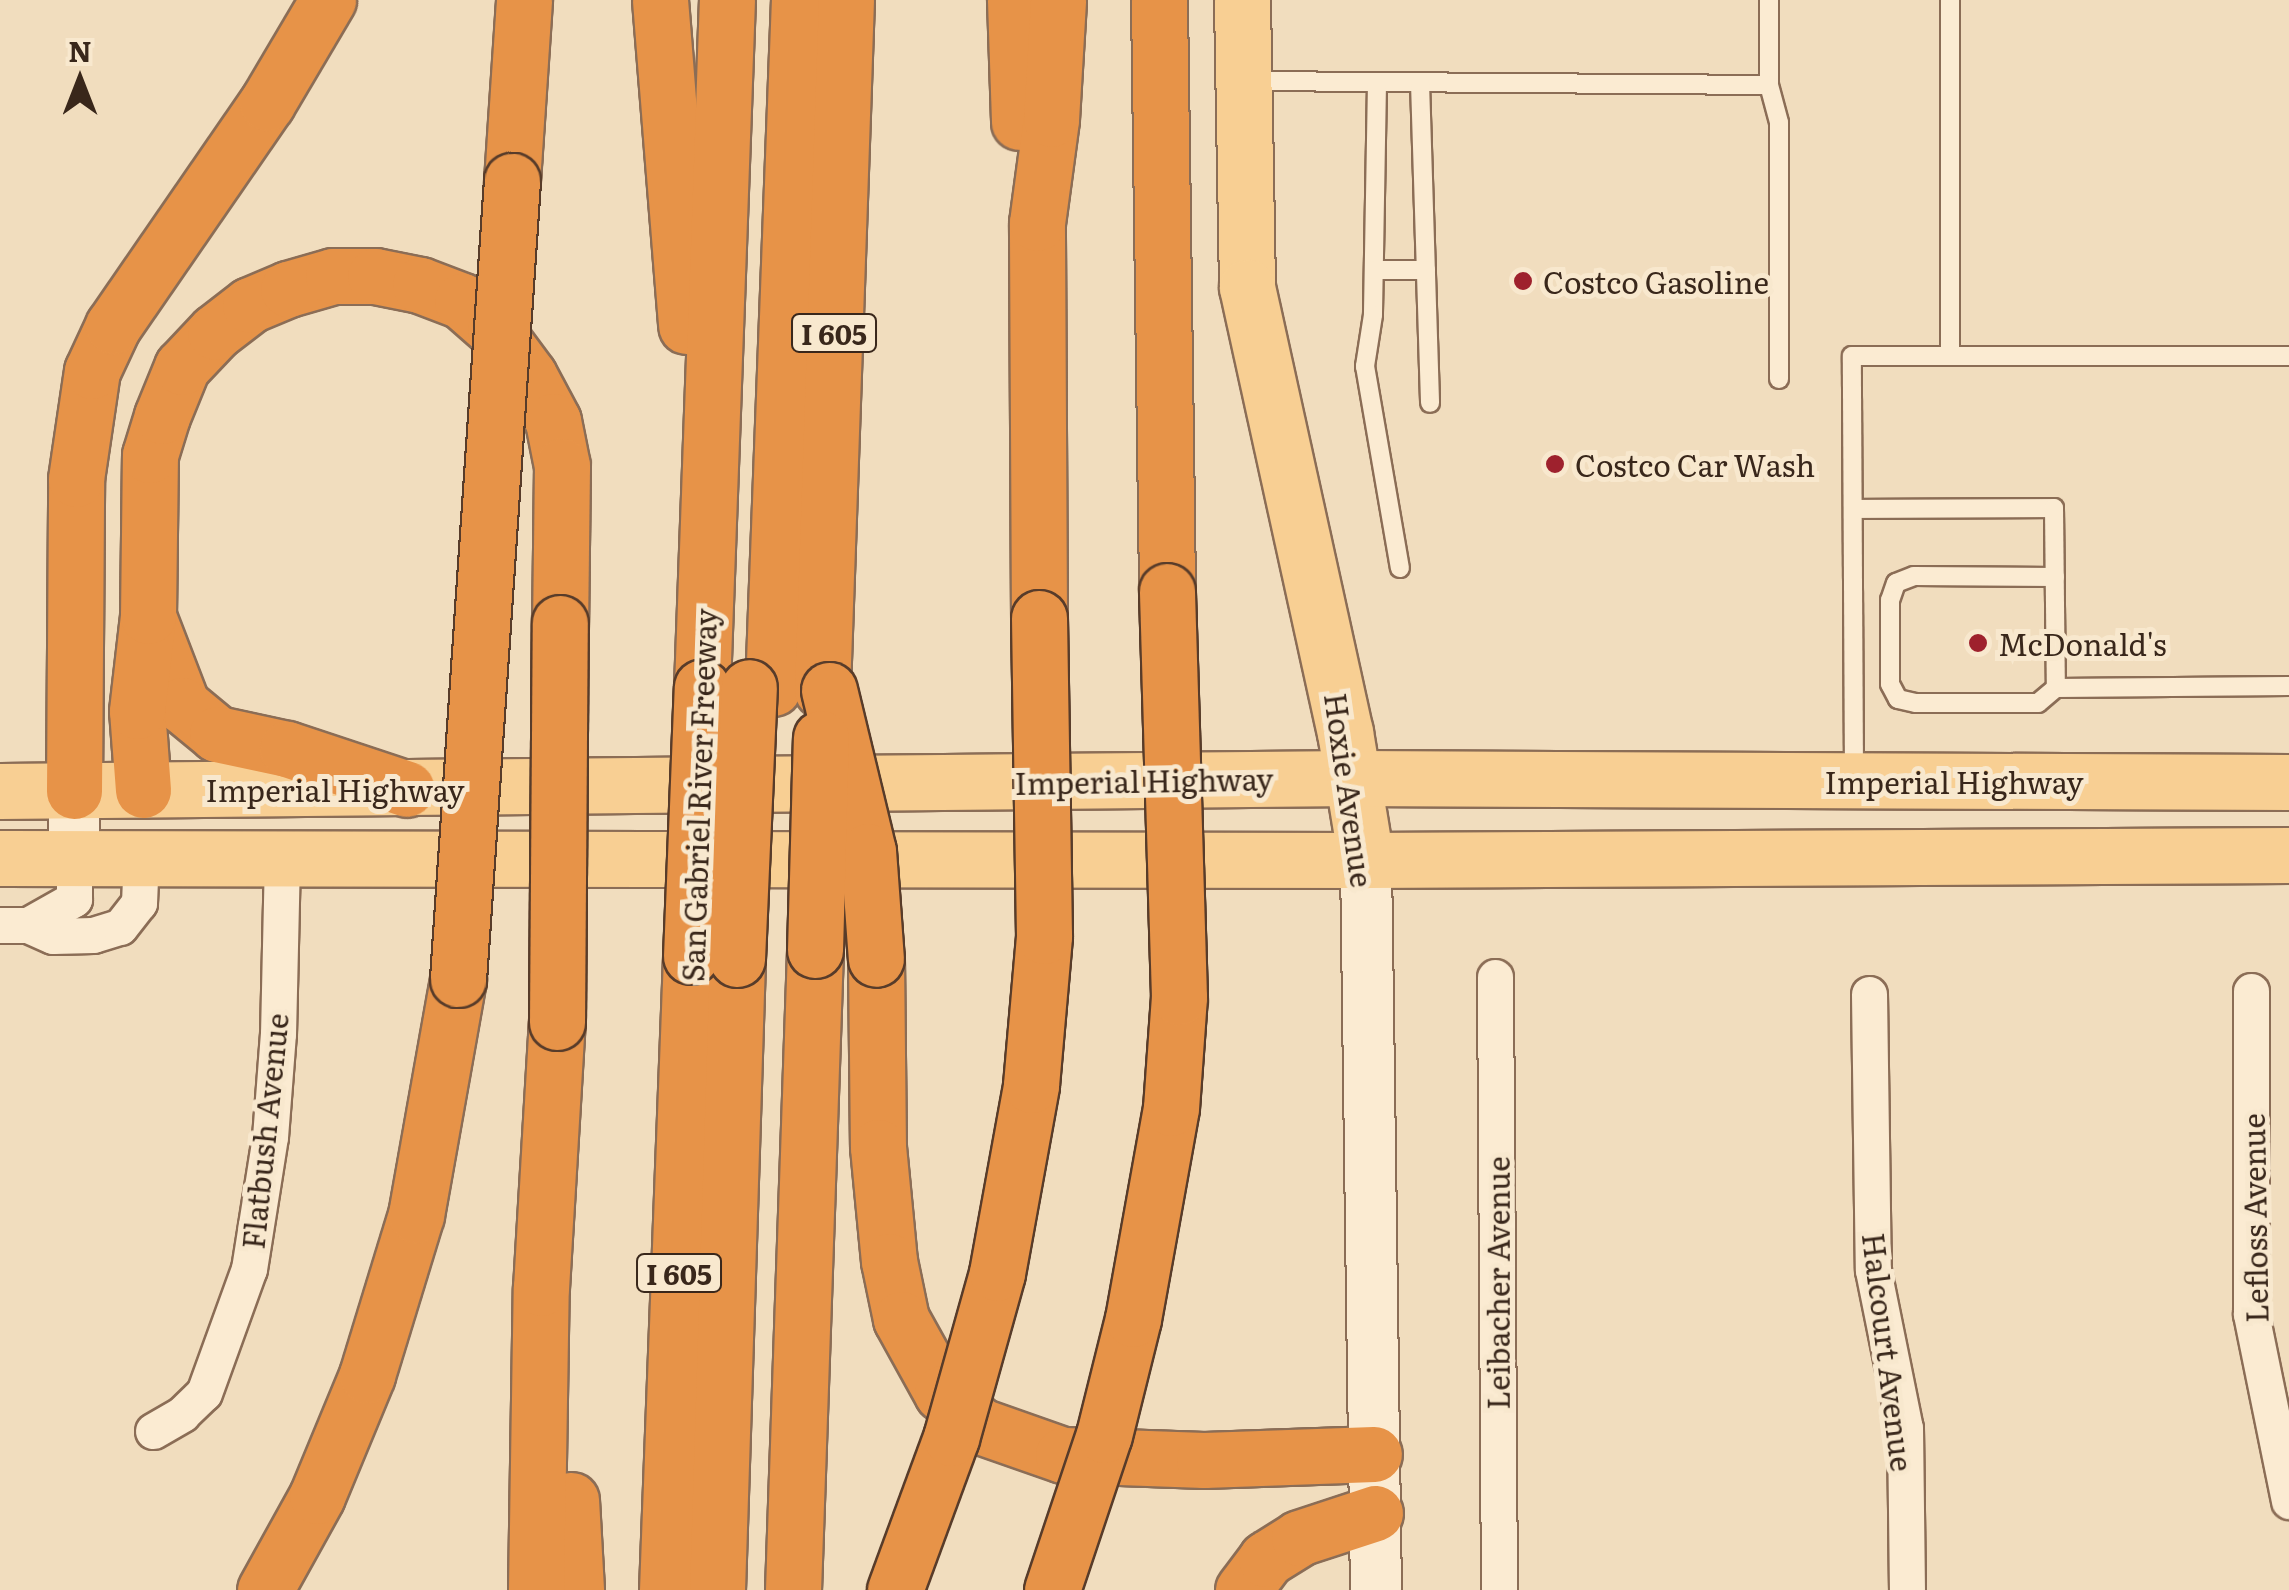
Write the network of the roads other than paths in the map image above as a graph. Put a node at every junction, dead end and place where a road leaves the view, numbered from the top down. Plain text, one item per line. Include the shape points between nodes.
1 (328, 0) edge
2 (524, 0) edge
3 (660, 0) edge
4 (727, 0) edge
5 (773, 0) edge
6 (799, 0) edge
7 (846, 0) edge
8 (1015, 0) edge
9 (1058, 0) edge
10 (1159, 0) edge
11 (1242, 0) edge
12 (1768, 0) edge
13 (1950, 0) edge
14 (1244, 82) junction
15 (1377, 82) junction
16 (1420, 83) junction
17 (1769, 86) junction
18 (1037, 223) junction
19 (1374, 270) junction
20 (1426, 270) junction
21 (1950, 356) junction
22 (2289, 356) edge
23 (1779, 378) dead end
24 (1430, 403) dead end
25 (1853, 509) junction
26 (1400, 568) dead end
27 (2055, 577) junction
28 (707, 594) junction
29 (148, 616) junction
30 (783, 684) junction
31 (2289, 686) edge
32 (2056, 688) junction
33 (1354, 778) junction
34 (1854, 781) junction
35 (2289, 782) edge
36 (407, 789) junction
37 (74, 790) junction
38 (143, 790) junction
39 (0, 791) edge
40 (2289, 855) edge
41 (141, 856) junction
42 (282, 857) junction
43 (0, 858) edge
44 (74, 858) junction
45 (1366, 860) junction
46 (14, 925) edge
47 (752, 954) junction
48 (1495, 977) dead end
49 (2252, 991) dead end
50 (1869, 994) dead end
51 (557, 1022) junction
52 (153, 1430) dead end
53 (1374, 1454) junction
54 (2289, 1500) edge
55 (1375, 1513) junction
56 (265, 1590) edge
57 (536, 1590) edge
58 (576, 1590) edge
59 (667, 1590) edge
60 (716, 1590) edge
61 (794, 1590) edge
62 (896, 1590) edge
63 (1052, 1590) edge
64 (1243, 1590) edge
65 (1376, 1590) edge
66 (1499, 1590) edge
67 (1907, 1590) edge

1 - 37 highway via 123,311 92,371 76,479
2 - 56 highway, bridge via 458,979 416,1215 367,1376 317,1496
3 - 28 highway
4 - 28 highway, San Gabriel River Freeway / I 605
5 - 30 highway
6 - 30 highway
7 - 30 highway, San Gabriel River Freeway / I 605
8 - 18 highway via 1018,115
9 - 18 highway
10 - 63 highway, bridge via 1179,996 1171,1108 1134,1319
11 - 14 main road, Hoxie Avenue
12 - 17 lane
13 - 21 lane
14 - 15 lane
14 - 33 main road, Hoxie Avenue via 1247,287
15 - 16 lane
15 - 19 lane
16 - 17 lane
16 - 20 lane
17 - 23 lane via 1779,123
18 - 62 highway, bridge via 1044,936 1031,1085 997,1273 951,1438
19 - 20 lane
19 - 26 lane via 1365,366
20 - 24 lane
21 - 22 lane
21 - 25 lane via 1852,356
25 - 27 lane via 2054,508
25 - 34 lane
27 - 32 lane
27 - 32 lane via 1914,576 1896,583 1890,684 1898,699 1916,704 2038,703
28 - 30 highway, San Gabriel River Freeway / I 605
29 - 36 highway via 182,705 217,734 287,749
29 - 38 highway via 137,711
29 - 51 highway, bridge via 150,454 182,368 215,332 250,305 333,276 420,284 462,301 495,330 554,421 562,466
30 - 47 highway, San Gabriel River Freeway / I 605, bridge
30 - 47 highway, San Gabriel River Freeway / I 605, bridge
30 - 53 highway, bridge via 868,852 878,1147 889,1261 901,1319 942,1394 980,1426 1063,1456
31 - 32 lane
33 - 34 main road, Imperial Highway
33 - 36 main road, Imperial Highway
33 - 45 main road, Hoxie Avenue
34 - 35 main road, Imperial Highway
36 - 38 main road, Imperial Highway
37 - 38 main road, Imperial Highway
37 - 39 main road, Imperial Highway
37 - 44 main road
38 - 41 main road
40 - 45 main road
41 - 42 main road
41 - 44 main road
41 - 46 street via 139,903 120,927 53,936
42 - 45 main road
42 - 52 street, Flatbush Avenue via 276,1068 249,1269 204,1394
43 - 44 main road
44 - 46 street via 74,899
45 - 53 main road, Hoxie Avenue
47 - 59 highway, San Gabriel River Freeway / I 605
47 - 60 highway
47 - 61 highway, San Gabriel River Freeway / I 605 via 809,1093
48 - 66 street, Leibacher Avenue
49 - 54 street, Lefloss Avenue via 2252,1314
50 - 67 street, Halcourt Avenue via 1872,1270 1905,1428
51 - 57 highway via 541,1288
51 - 58 highway
53 - 55 main road, Hoxie Avenue
55 - 64 highway via 1299,1538 1266,1559
55 - 65 main road, Hoxie Avenue

